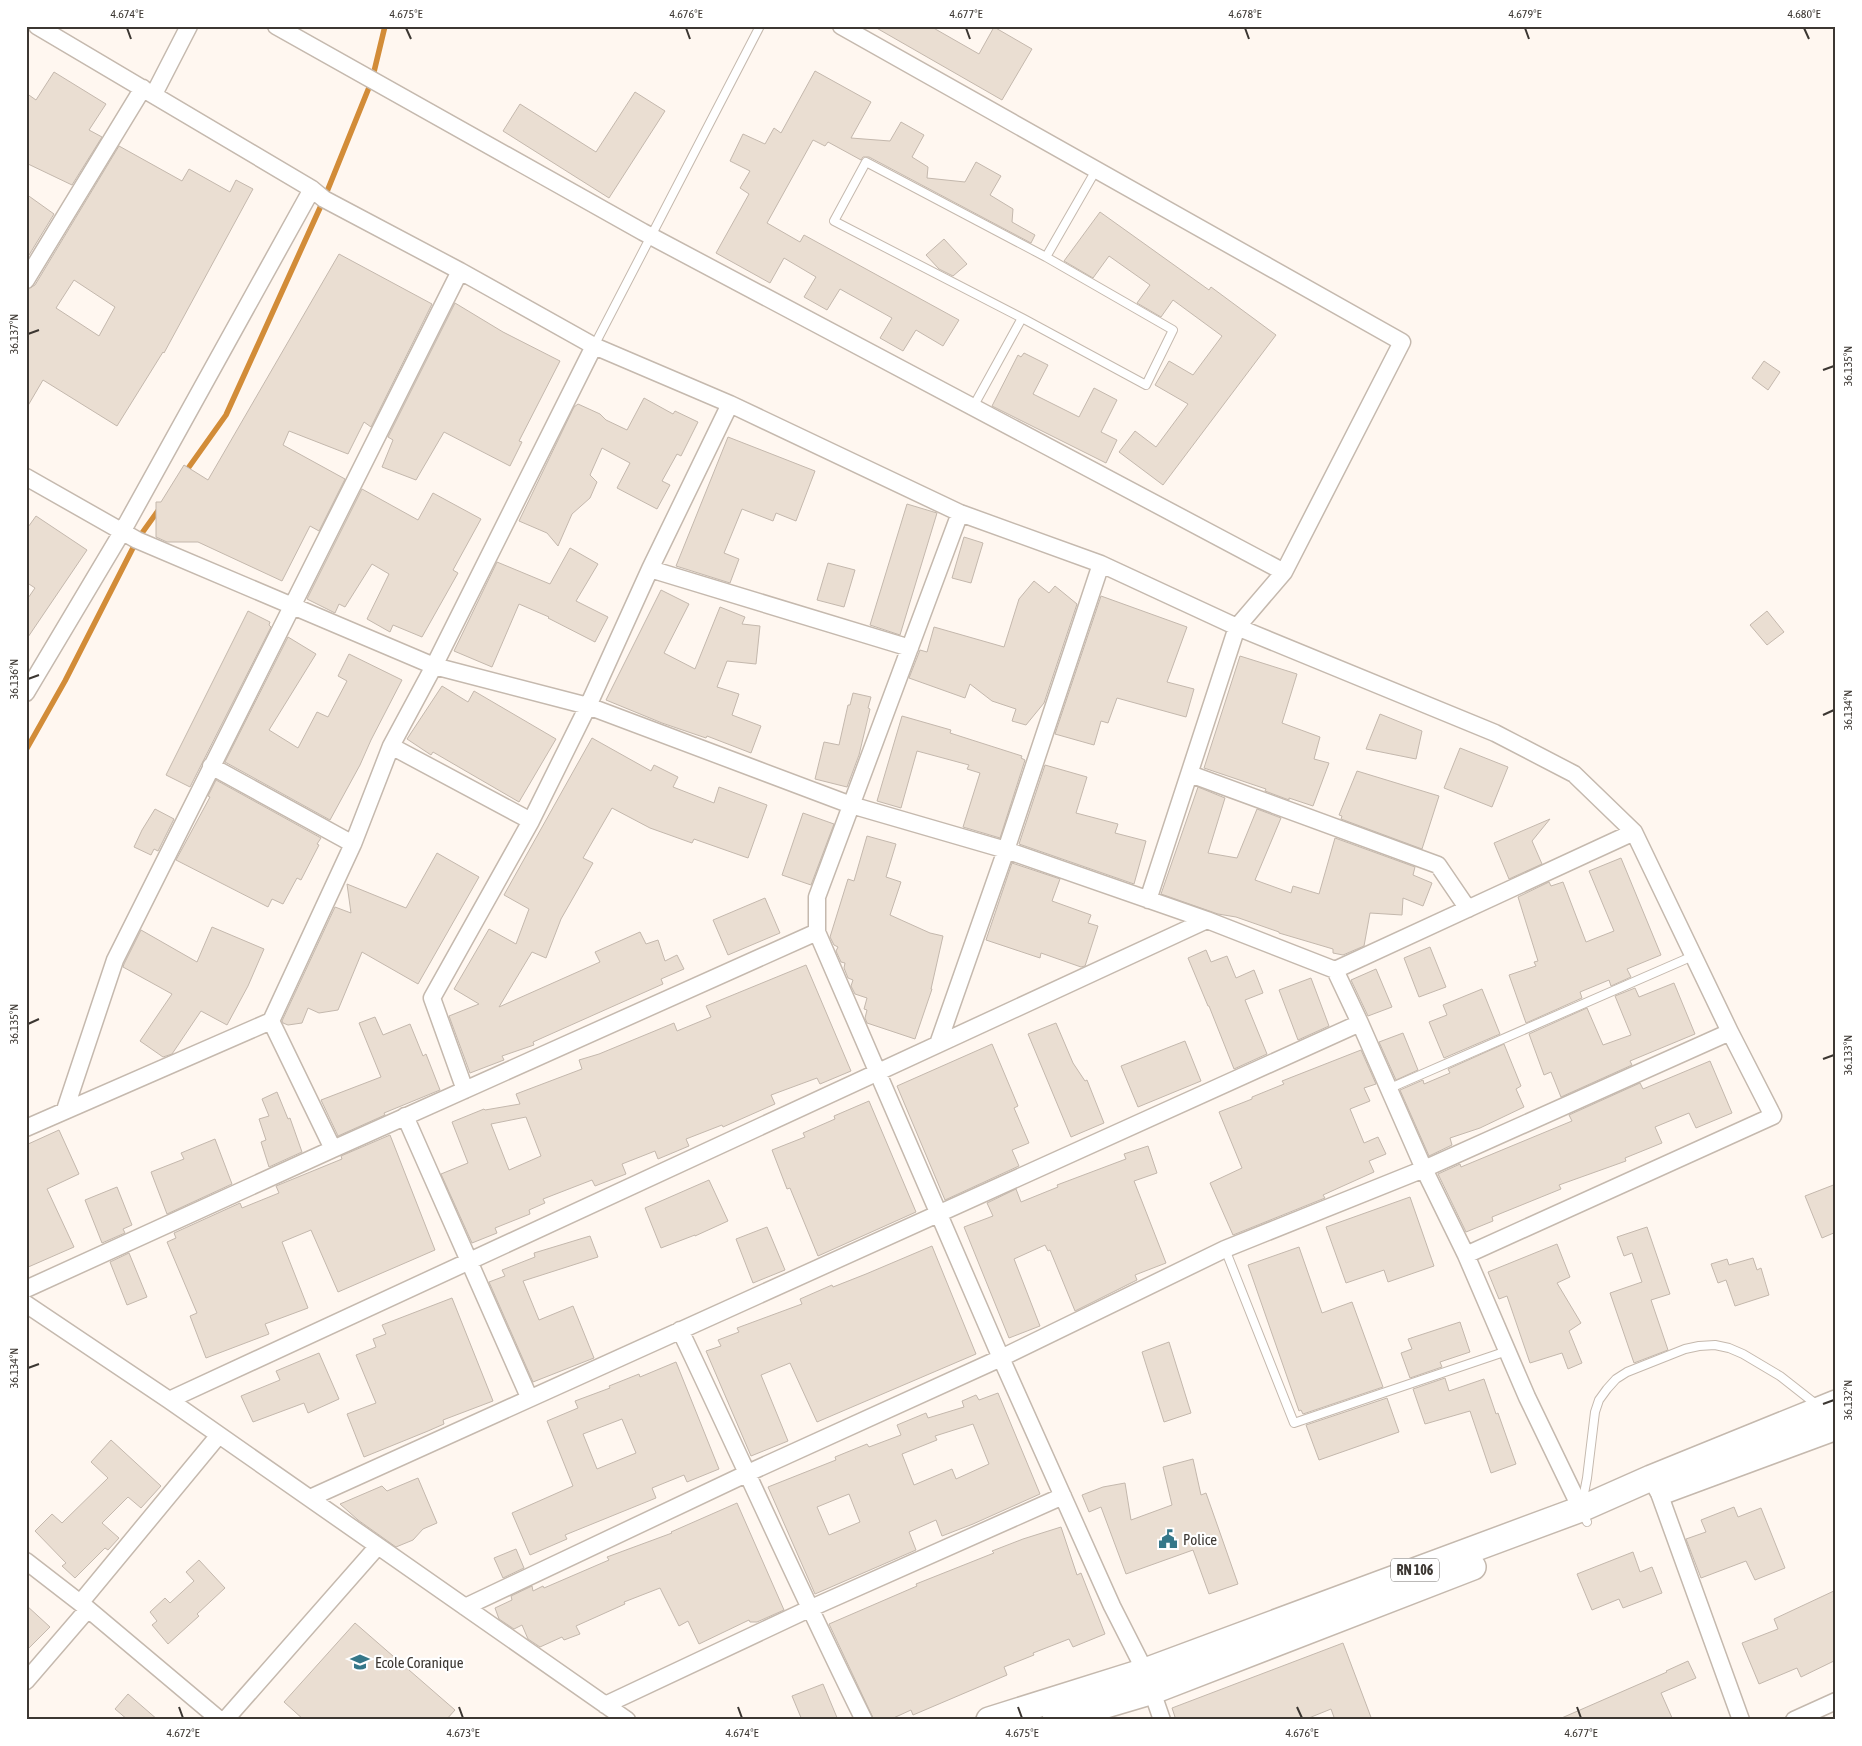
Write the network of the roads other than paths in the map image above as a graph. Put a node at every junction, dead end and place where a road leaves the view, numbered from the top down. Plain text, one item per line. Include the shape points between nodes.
1 (37, 26) edge
2 (189, 26) edge
3 (276, 26) edge
4 (760, 26) edge
5 (841, 26) edge
6 (148, 91) junction
7 (1096, 170) junction
8 (312, 189) junction
9 (651, 236) junction
10 (1046, 257) junction
11 (460, 270) junction
12 (26, 280) edge
13 (1022, 318) junction
14 (594, 346) junction
15 (730, 404) junction
16 (974, 407) junction
17 (26, 476) edge
18 (960, 513) junction
19 (122, 532) junction
20 (1101, 564) junction
21 (650, 569) junction
22 (1284, 572) junction
23 (292, 605) junction
24 (1237, 627) junction
25 (910, 648) junction
26 (434, 666) junction
27 (31, 674) edge
28 (26, 693) edge
29 (588, 706) junction
30 (392, 746) junction
31 (211, 766) junction
32 (1190, 774) junction
33 (852, 805) junction
34 (531, 821) junction
35 (1634, 832) junction
36 (353, 844) junction
37 (1006, 850) junction
38 (1148, 900) junction
39 (1468, 909) junction
40 (1207, 920) junction
41 (816, 932) junction
42 (1693, 956) junction
43 (1335, 970) junction
44 (271, 1021) junction
45 (1360, 1023) junction
46 (1730, 1032) junction
47 (938, 1044) junction
48 (878, 1073) junction
49 (1388, 1089) junction
50 (465, 1090) junction
51 (65, 1110) junction
52 (405, 1116) junction
53 (26, 1128) edge
54 (333, 1149) junction
55 (1424, 1169) junction
56 (939, 1214) junction
57 (1226, 1249) junction
58 (1466, 1255) junction
59 (468, 1260) junction
60 (26, 1289) edge
61 (26, 1304) edge
62 (680, 1330) junction
63 (1507, 1352) junction
64 (1001, 1358) junction
65 (529, 1398) junction
66 (169, 1400) junction
67 (1831, 1413) edge
68 (219, 1435) junction
69 (748, 1473) junction
70 (1655, 1486) junction
71 (1063, 1496) junction
72 (310, 1498) junction
73 (1584, 1516) junction
74 (378, 1546) junction
75 (26, 1561) edge
76 (84, 1606) junction
77 (465, 1607) junction
78 (809, 1608) junction
79 (26, 1681) edge
80 (1149, 1681) junction
81 (1836, 1701) edge
82 (605, 1704) junction
83 (220, 1720) edge
84 (225, 1720) edge
85 (627, 1720) edge
86 (864, 1720) edge
87 (989, 1720) edge
88 (1055, 1720) edge
89 (1162, 1720) edge
90 (1741, 1720) edge
91 (1794, 1720) edge

1 - 6 street
2 - 6 street
3 - 9 street
4 - 9 lane
5 - 7 street
6 - 8 street
6 - 12 street
7 - 10 lane
7 - 22 street via 1402,342
8 - 11 street via 324,199
8 - 19 street
9 - 14 lane
9 - 16 street
10 - 13 lane via 1173,330 1146,385
10 - 13 lane via 866,162 834,221
11 - 14 street
11 - 23 street
13 - 16 lane
14 - 15 street
14 - 26 street
15 - 18 street
15 - 21 street
16 - 22 street
17 - 19 street
18 - 20 street
18 - 25 street
19 - 23 street
19 - 27 street
20 - 24 street
20 - 37 street
21 - 25 street
21 - 29 street
22 - 24 street
23 - 26 street
23 - 31 street
24 - 32 street
24 - 35 street via 1495,733 1574,774
25 - 33 street
26 - 29 street
26 - 30 street
27 - 28 street
29 - 33 street
29 - 34 street
30 - 34 street
30 - 36 street
31 - 36 street
31 - 51 street via 115,960
32 - 38 street
32 - 39 street via 1438,865
33 - 37 street
33 - 41 street via 817,897
34 - 50 street via 432,998
35 - 39 street
35 - 42 street
36 - 44 street
37 - 38 street
37 - 47 street
38 - 40 street
39 - 43 street
40 - 43 street
40 - 47 street
41 - 48 street
41 - 50 street
42 - 46 street
42 - 49 lane
43 - 45 street
44 - 51 street
44 - 54 street
45 - 49 street
45 - 56 street
46 - 55 street
46 - 58 street via 1773,1116
47 - 48 street
48 - 56 street
48 - 59 street
49 - 55 street
50 - 52 street
51 - 53 street
52 - 54 street
52 - 59 street
54 - 60 street
55 - 57 street
55 - 58 street
56 - 62 street
56 - 64 street
57 - 63 lane via 1294,1423
57 - 64 street
58 - 63 street
59 - 65 street
59 - 66 street
61 - 66 street
62 - 65 street
62 - 69 street
63 - 73 street
64 - 69 street
64 - 71 street
65 - 72 street
66 - 68 street
67 - 70 main road, RN 106
67 - 73 lane via 1744,1354 1715,1345 1685,1349 1627,1372 1607,1389 1595,1412
68 - 72 street
68 - 76 street
69 - 77 street
69 - 78 street
70 - 73 main road, RN 106
70 - 90 street
71 - 78 street
71 - 80 street
72 - 74 street
73 - 80 main road, RN 106
74 - 77 street
74 - 84 street
75 - 76 street
76 - 79 street
76 - 83 street
77 - 82 street
78 - 82 street
78 - 86 street
80 - 87 main road, RN 106
80 - 88 main road, RN 106
80 - 89 street
81 - 91 street
82 - 85 street

